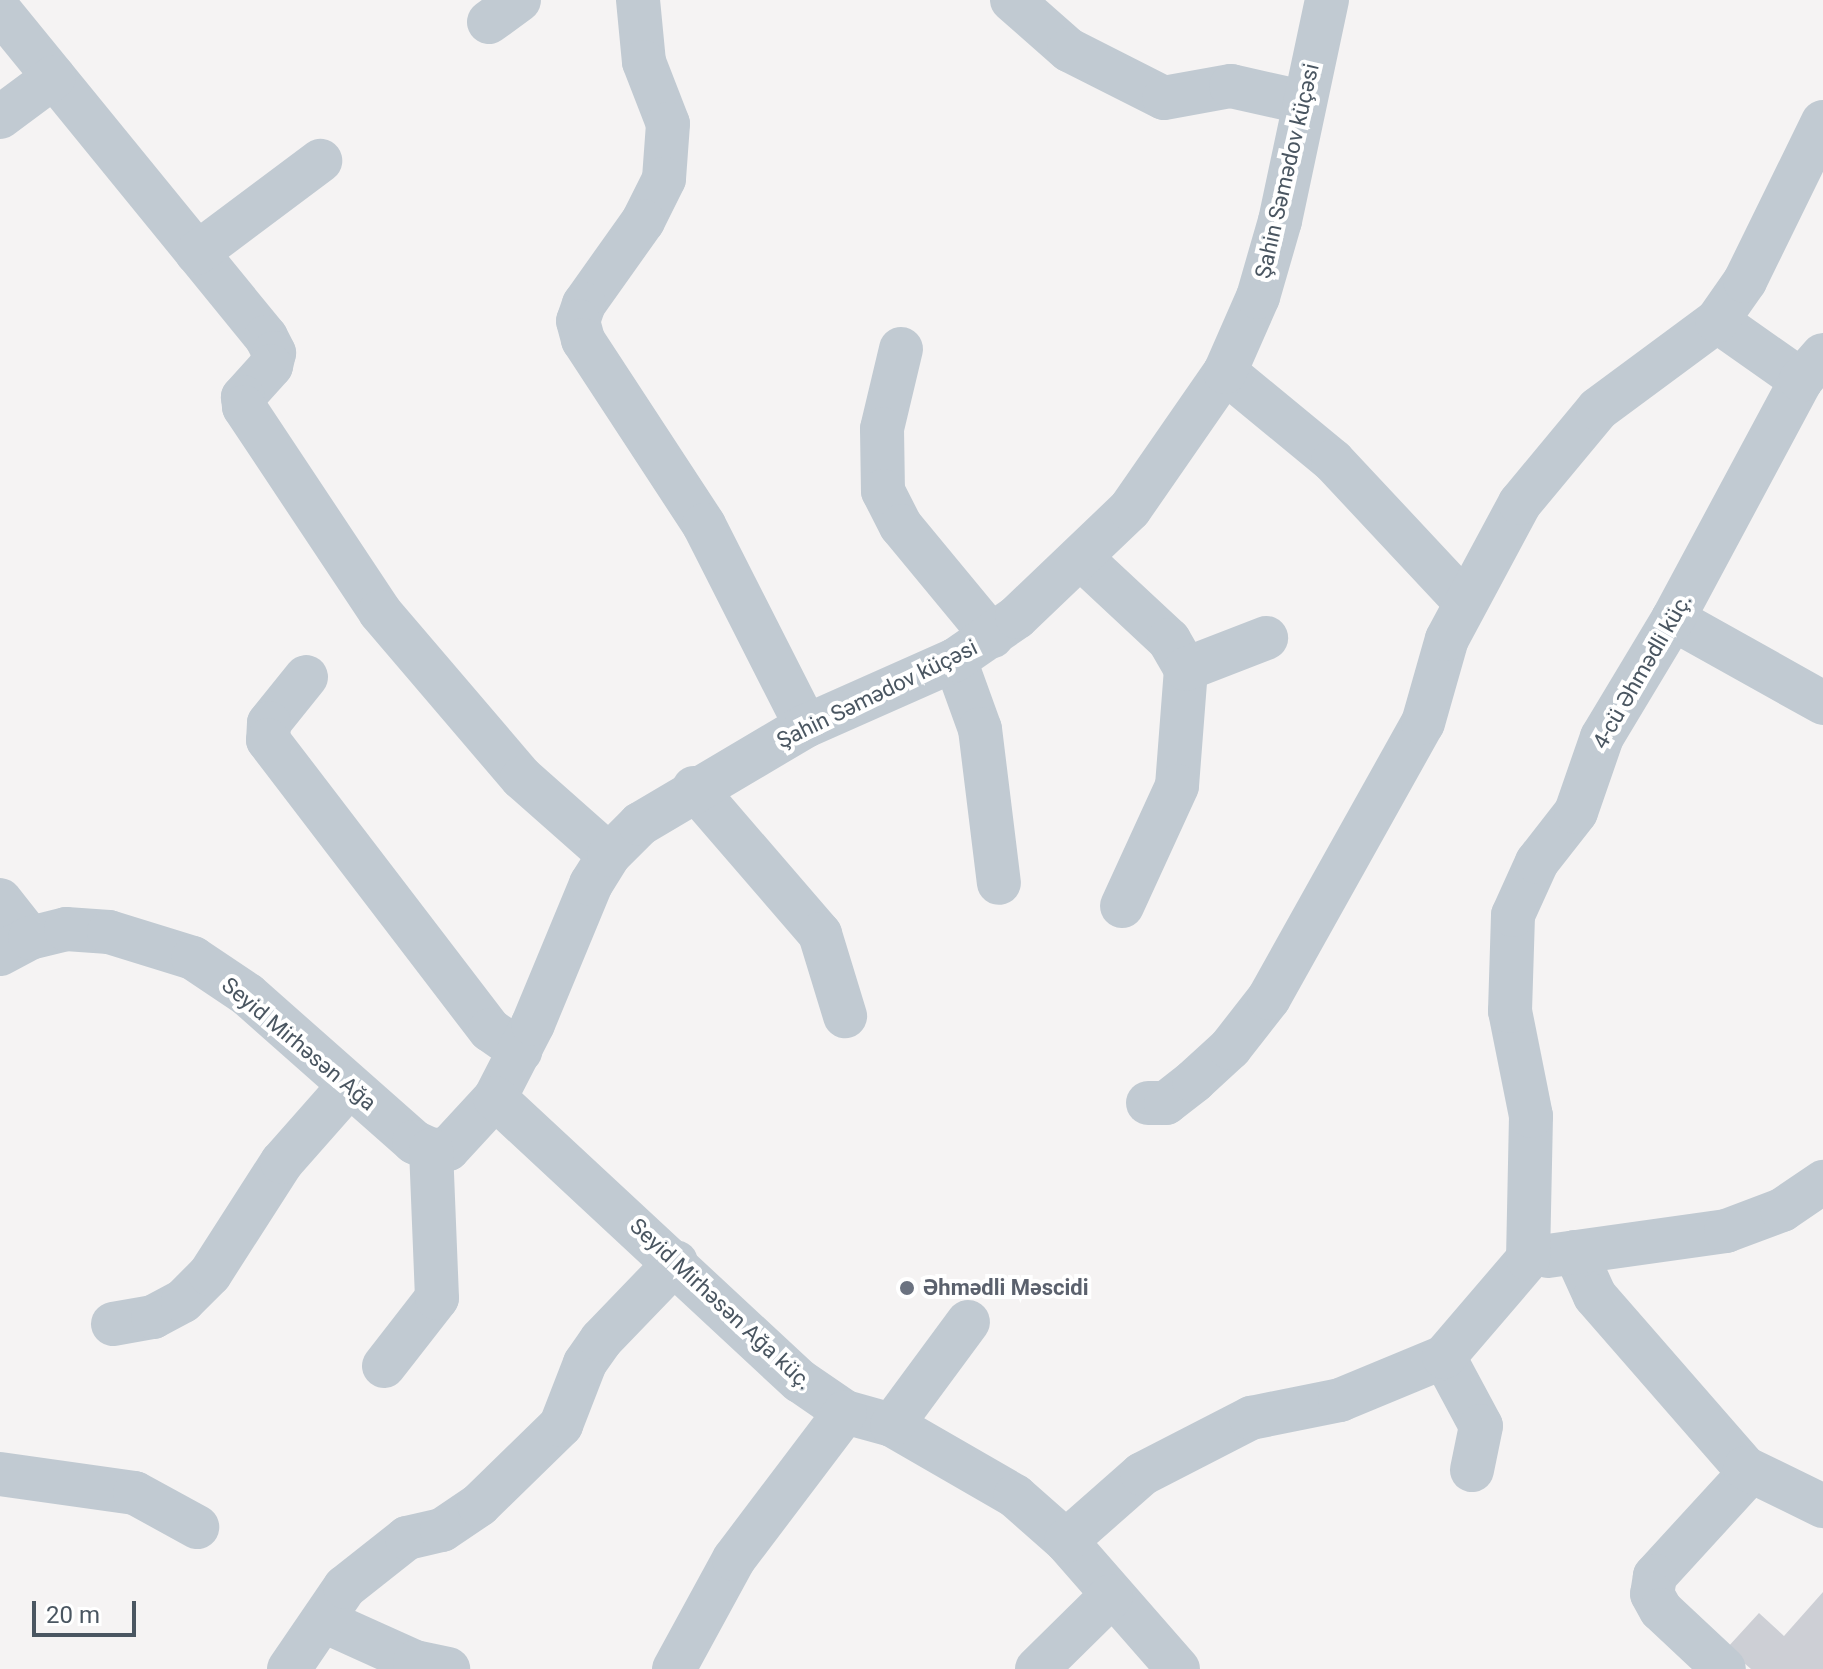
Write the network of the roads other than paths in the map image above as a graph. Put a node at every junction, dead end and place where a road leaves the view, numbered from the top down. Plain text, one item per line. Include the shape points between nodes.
1 (638, 0) edge
2 (1012, 0) edge
3 (1327, 0) edge
4 (0, 11) edge
5 (54, 77) junction
6 (1302, 102) junction
7 (0, 117) edge
8 (1823, 122) edge
9 (320, 161) dead end
10 (197, 253) junction
11 (1717, 321) junction
12 (901, 349) dead end
13 (1812, 368) edge
14 (1225, 372) junction
15 (1082, 559) junction
16 (1465, 602) junction
17 (1673, 619) junction
18 (992, 636) junction
19 (1266, 638) dead end
20 (955, 660) junction
21 (1186, 669) junction
22 (306, 677) dead end
23 (1823, 703) edge
24 (806, 726) junction
25 (694, 788) junction
26 (609, 855) junction
27 (999, 883) dead end
28 (0, 900) edge
29 (1122, 906) dead end
30 (15, 946) edge
31 (845, 1016) dead end
32 (520, 1051) junction
33 (349, 1086) junction
34 (495, 1098) junction
35 (1148, 1103) dead end
36 (431, 1150) junction
37 (1823, 1182) edge
38 (1575, 1252) junction
39 (1528, 1259) junction
40 (676, 1262) junction
41 (968, 1322) dead end
42 (113, 1324) dead end
43 (1444, 1357) junction
44 (384, 1366) dead end
45 (845, 1412) junction
46 (892, 1425) junction
47 (1745, 1468) junction
48 (1472, 1470) dead end
49 (0, 1474) edge
50 (1823, 1506) edge
51 (197, 1527) dead end
52 (1066, 1541) junction
53 (1111, 1596) junction
54 (324, 1621) junction
55 (289, 1669) edge
56 (448, 1669) edge
57 (674, 1669) edge
58 (1037, 1669) edge
59 (1178, 1669) edge
60 (1724, 1669) edge

1 - 24 street via 644,62 668,124 664,179 578,321 583,340 704,525
2 - 6 street via 1069,50 1164,98 1231,86
3 - 6 street, Şahin Səmədov küçəsi
4 - 5 street
5 - 7 street
5 - 10 street
6 - 14 street, Şahin Səmədov küçəsi via 1280,221 1258,297
8 - 11 street via 1745,281
9 - 10 street
10 - 26 street via 274,353 271,366 243,397 244,407 380,612 522,778
11 - 13 street
11 - 16 street via 1598,409 1520,503
12 - 18 street via 882,429 883,491 901,526
13 - 17 street, 4-cü Əhmədli küç.
14 - 15 street, Şahin Səmədov küçəsi via 1130,509
14 - 16 street via 1333,461
15 - 18 street, Şahin Səmədov küçəsi
15 - 21 street via 1169,640
16 - 35 street via 1442,652 1423,723 1269,998 1230,1048 1194,1081 1166,1103
17 - 23 street
17 - 39 street, 4-cü Əhmədli küç. via 1602,737 1576,812 1537,862 1513,915 1510,1011 1531,1116
18 - 20 street, Şahin Səmədov küçəsi
19 - 21 street
20 - 24 street, Şahin Səmədov küçəsi
20 - 27 street via 980,729
21 - 29 street via 1177,786
22 - 32 street via 269,723 268,740 490,1030
24 - 25 street, Şahin Səmədov küçəsi
25 - 26 street, Şahin Səmədov küçəsi via 640,824
25 - 31 street via 820,934
26 - 32 street, Şahin Səmədov küçəsi via 591,884
28 - 30 street, Seyid Mirhəsən Ağa
30 - 33 street, Seyid Mirhəsən Ağa via 66,929 109,932 193,958 248,995
32 - 34 street, Şahin Səmədov küçəsi
33 - 36 street, Seyid Mirhəsən Ağa
33 - 42 street via 282,1162 210,1274 183,1301 153,1317
34 - 36 street via 448,1149
34 - 40 street, Seyid Mirhəsən Ağa küç.
36 - 44 street via 437,1298
37 - 38 street via 1782,1210 1726,1231
38 - 39 street
38 - 47 street via 1595,1296
39 - 43 street
40 - 45 street, Seyid Mirhəsən Ağa küç. via 800,1381
40 - 54 street via 601,1340 585,1363 561,1425 479,1505 442,1530 407,1538 378,1558 345,1587
41 - 46 street
43 - 48 street via 1481,1426
43 - 52 street via 1340,1400 1251,1418 1142,1474
45 - 46 street, Seyid Mirhəsən Ağa küç.
45 - 57 street via 734,1559
46 - 52 street, Seyid Mirhəsən Ağa küç. via 1015,1496
47 - 50 street
47 - 60 street via 1742,1481 1655,1576 1652,1594 1661,1610
49 - 51 street via 135,1493
52 - 53 street, Seyid Mirhəsən Ağa küç.
53 - 58 street
53 - 59 street, Seyid Mirhəsən Ağa küç.
54 - 55 street
54 - 56 street via 415,1662

